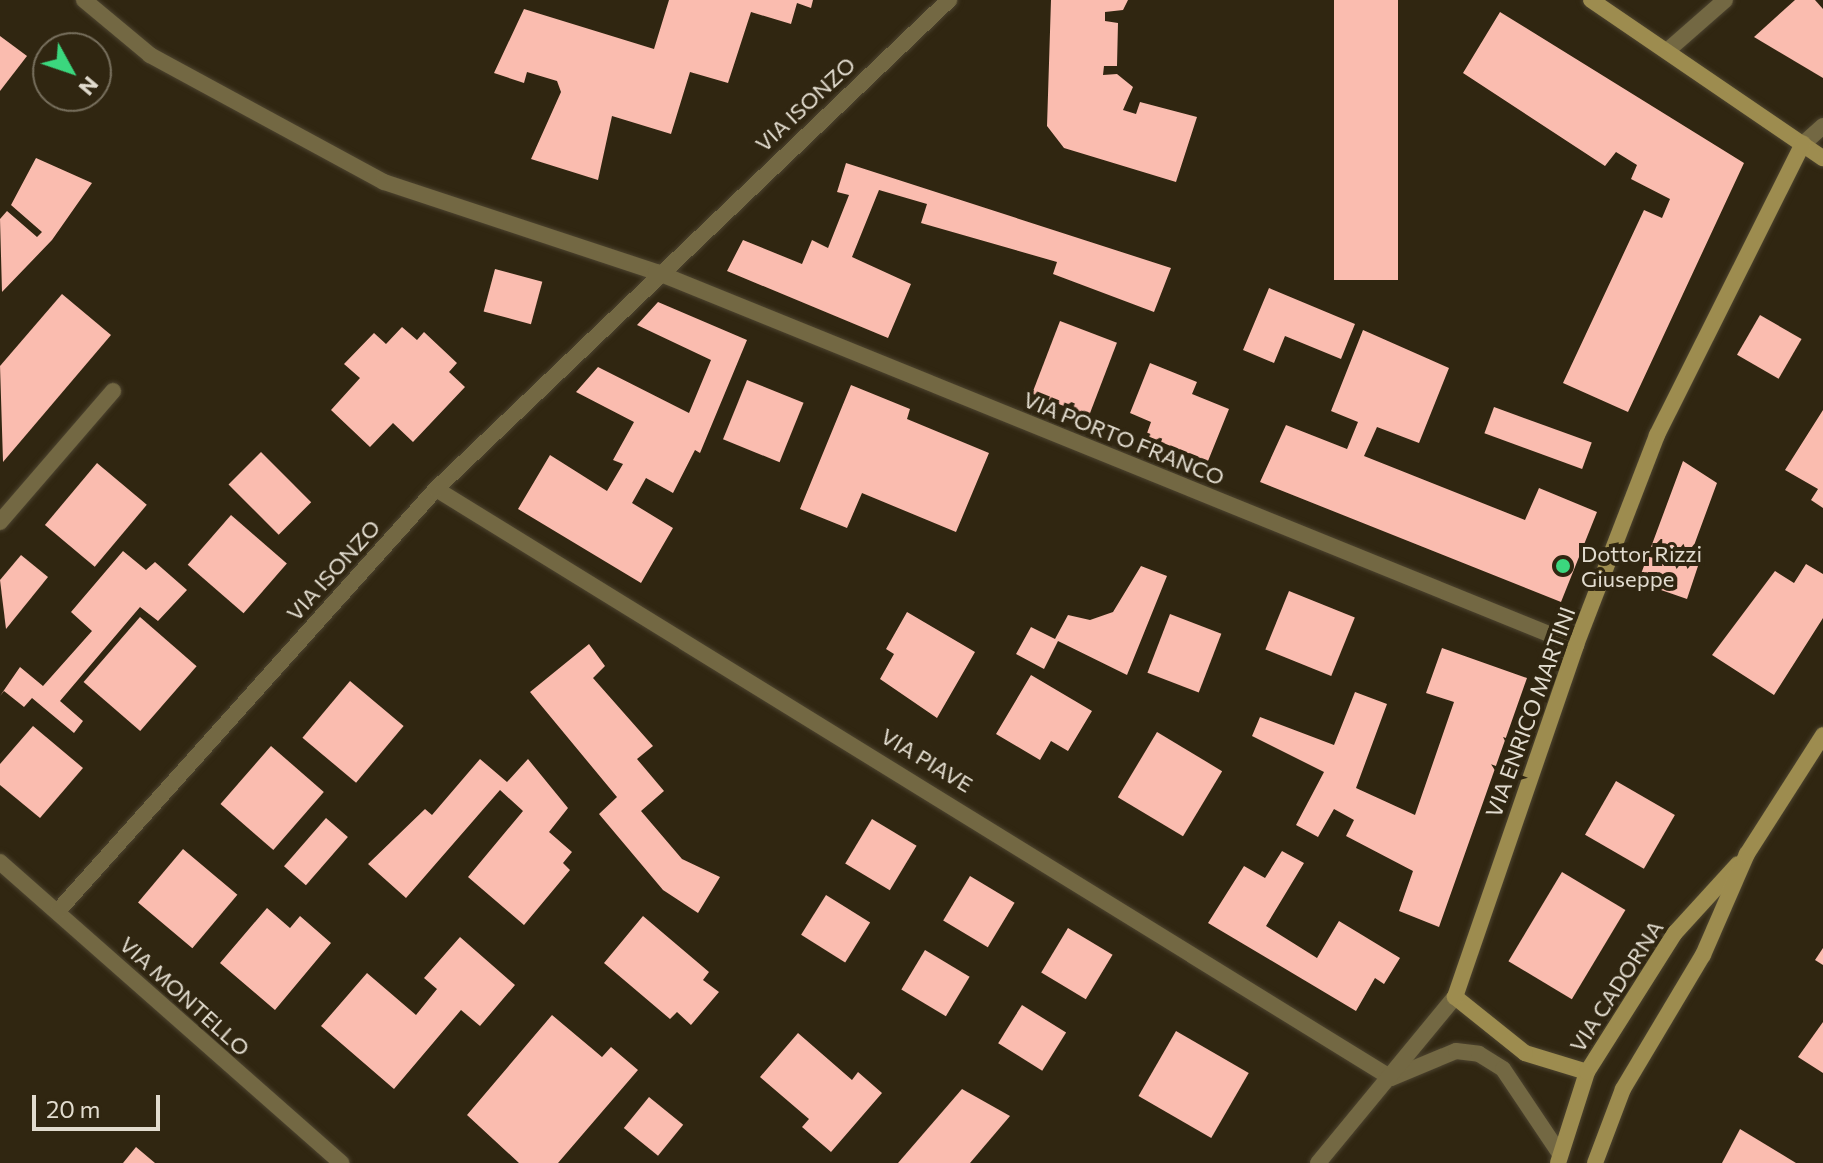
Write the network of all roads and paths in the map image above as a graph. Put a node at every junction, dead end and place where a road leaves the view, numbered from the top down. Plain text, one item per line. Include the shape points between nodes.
1 (84, 0) edge
2 (949, 0) edge
3 (1591, 0) edge
4 (1725, 0) edge
5 (1667, 51) junction
6 (1823, 126) edge
7 (1803, 144) junction
8 (1823, 158) edge
9 (656, 272) junction
10 (113, 391) dead end
11 (436, 489) junction
12 (0, 522) edge
13 (1576, 645) junction
14 (1823, 735) edge
15 (1747, 854) junction
16 (0, 862) edge
17 (58, 911) junction
18 (1455, 997) junction
19 (1587, 1072) junction
20 (1391, 1078) junction
21 (1558, 1157) edge
22 (341, 1163) edge
23 (1318, 1163) edge
24 (1595, 1163) edge

1 - 9 street via 150,55 384,182
2 - 9 street, VIA ISONZO
3 - 5 street
4 - 5 street
5 - 7 street
6 - 7 street
7 - 8 street
7 - 13 street, VIA ENRICO MARTINI via 1657,435
9 - 11 street, VIA ISONZO
9 - 13 street, VIA PORTO FRANCO
10 - 12 street
11 - 17 street, VIA ISONZO
11 - 20 street, VIA PIAVE
13 - 18 street, VIA ENRICO MARTINI
14 - 15 street, VIA CADORNA
15 - 19 street, VIA CADORNA via 1675,933
15 - 24 street, VIA CADORNA via 1703,955 1623,1089
16 - 17 street, VIA MONTELLO
17 - 22 street, VIA MONTELLO
18 - 19 street via 1525,1053
18 - 20 street, VIA ENRICO MARTINI
19 - 21 street, VIA CADORNA
20 - 21 street via 1456,1051 1479,1054 1503,1069
20 - 23 street, VIA ENRICO MARTINI

